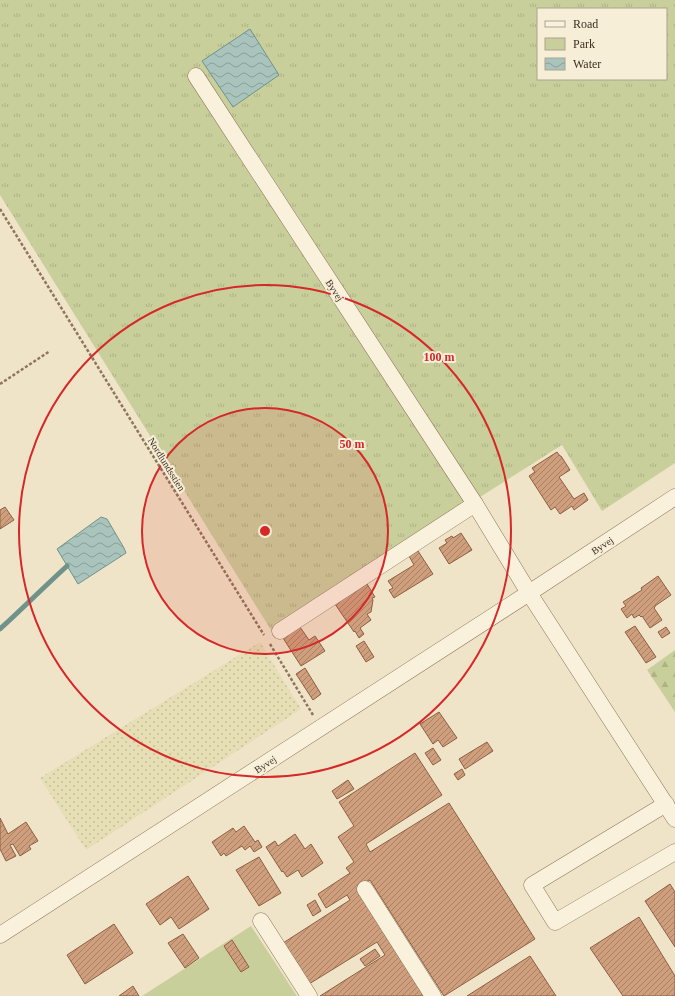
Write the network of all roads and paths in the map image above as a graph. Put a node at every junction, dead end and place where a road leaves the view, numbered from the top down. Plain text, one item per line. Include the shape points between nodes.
1 (196, 76) dead end
2 (0, 209) edge
3 (50, 351) dead end
4 (0, 384) edge
5 (675, 497) edge
6 (475, 504) junction
7 (529, 594) junction
8 (264, 635) dead end
9 (274, 636) joint
10 (320, 728) junction
11 (666, 804) junction
12 (675, 819) edge
13 (675, 852) edge
14 (365, 889) dead end
15 (261, 921) dead end
16 (0, 935) edge
17 (308, 996) edge
18 (433, 996) edge

1 - 6 street, Byvej
2 - 8 path, Nordlundsstien
3 - 4 path
5 - 7 street, Byvej
6 - 7 street, Byvej
6 - 9 street
7 - 10 street, Byvej
7 - 11 street
9 - 10 path via 298,689
10 - 16 street, Byvej
11 - 12 street
11 - 13 street via 532,885 555,922
14 - 18 street
15 - 17 street

